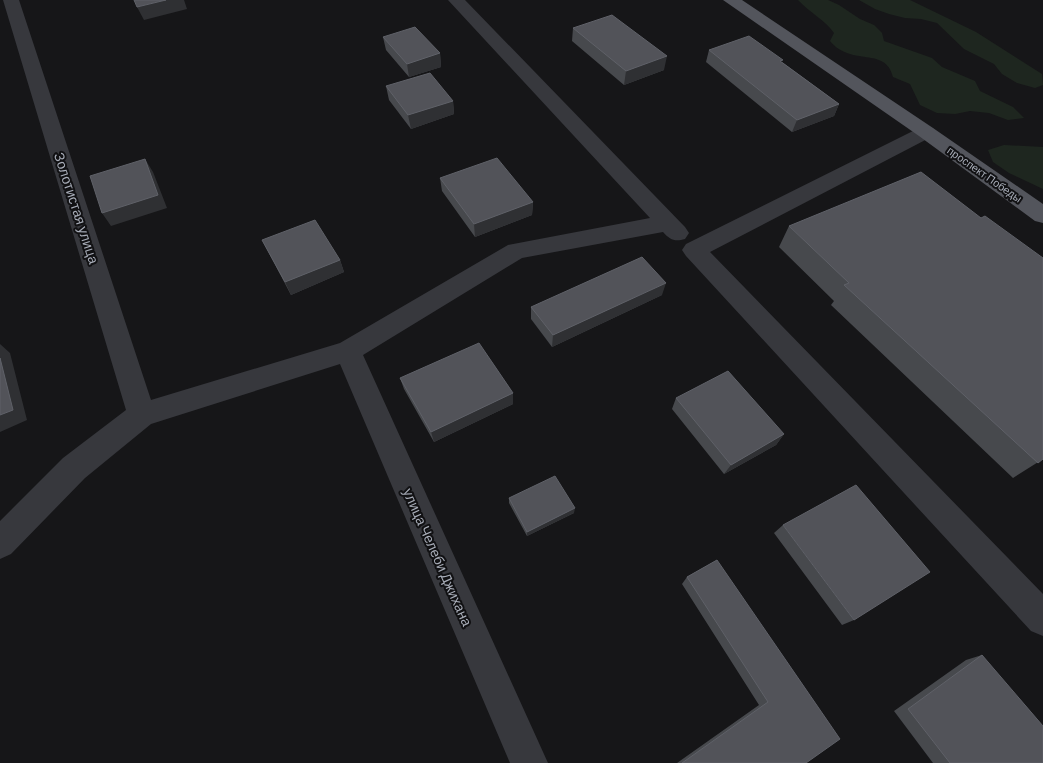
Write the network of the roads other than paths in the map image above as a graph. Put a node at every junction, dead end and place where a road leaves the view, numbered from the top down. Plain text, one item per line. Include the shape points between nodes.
1 (11, 0) edge
2 (456, 0) edge
3 (731, 0) edge
4 (926, 132) junction
5 (1043, 215) edge
6 (668, 223) junction
7 (694, 250) junction
8 (348, 351) junction
9 (142, 415) junction
10 (0, 543) edge
11 (1043, 619) edge
12 (529, 763) edge

1 - 9 street, Золотистая улица
2 - 6 street
3 - 4 main road, проспект Победы
4 - 5 main road, проспект Победы
4 - 7 street
6 - 7 street
6 - 8 street via 516,252
7 - 11 street
8 - 9 street
8 - 12 street, улица Челеби Джихана
9 - 10 street via 74,468

